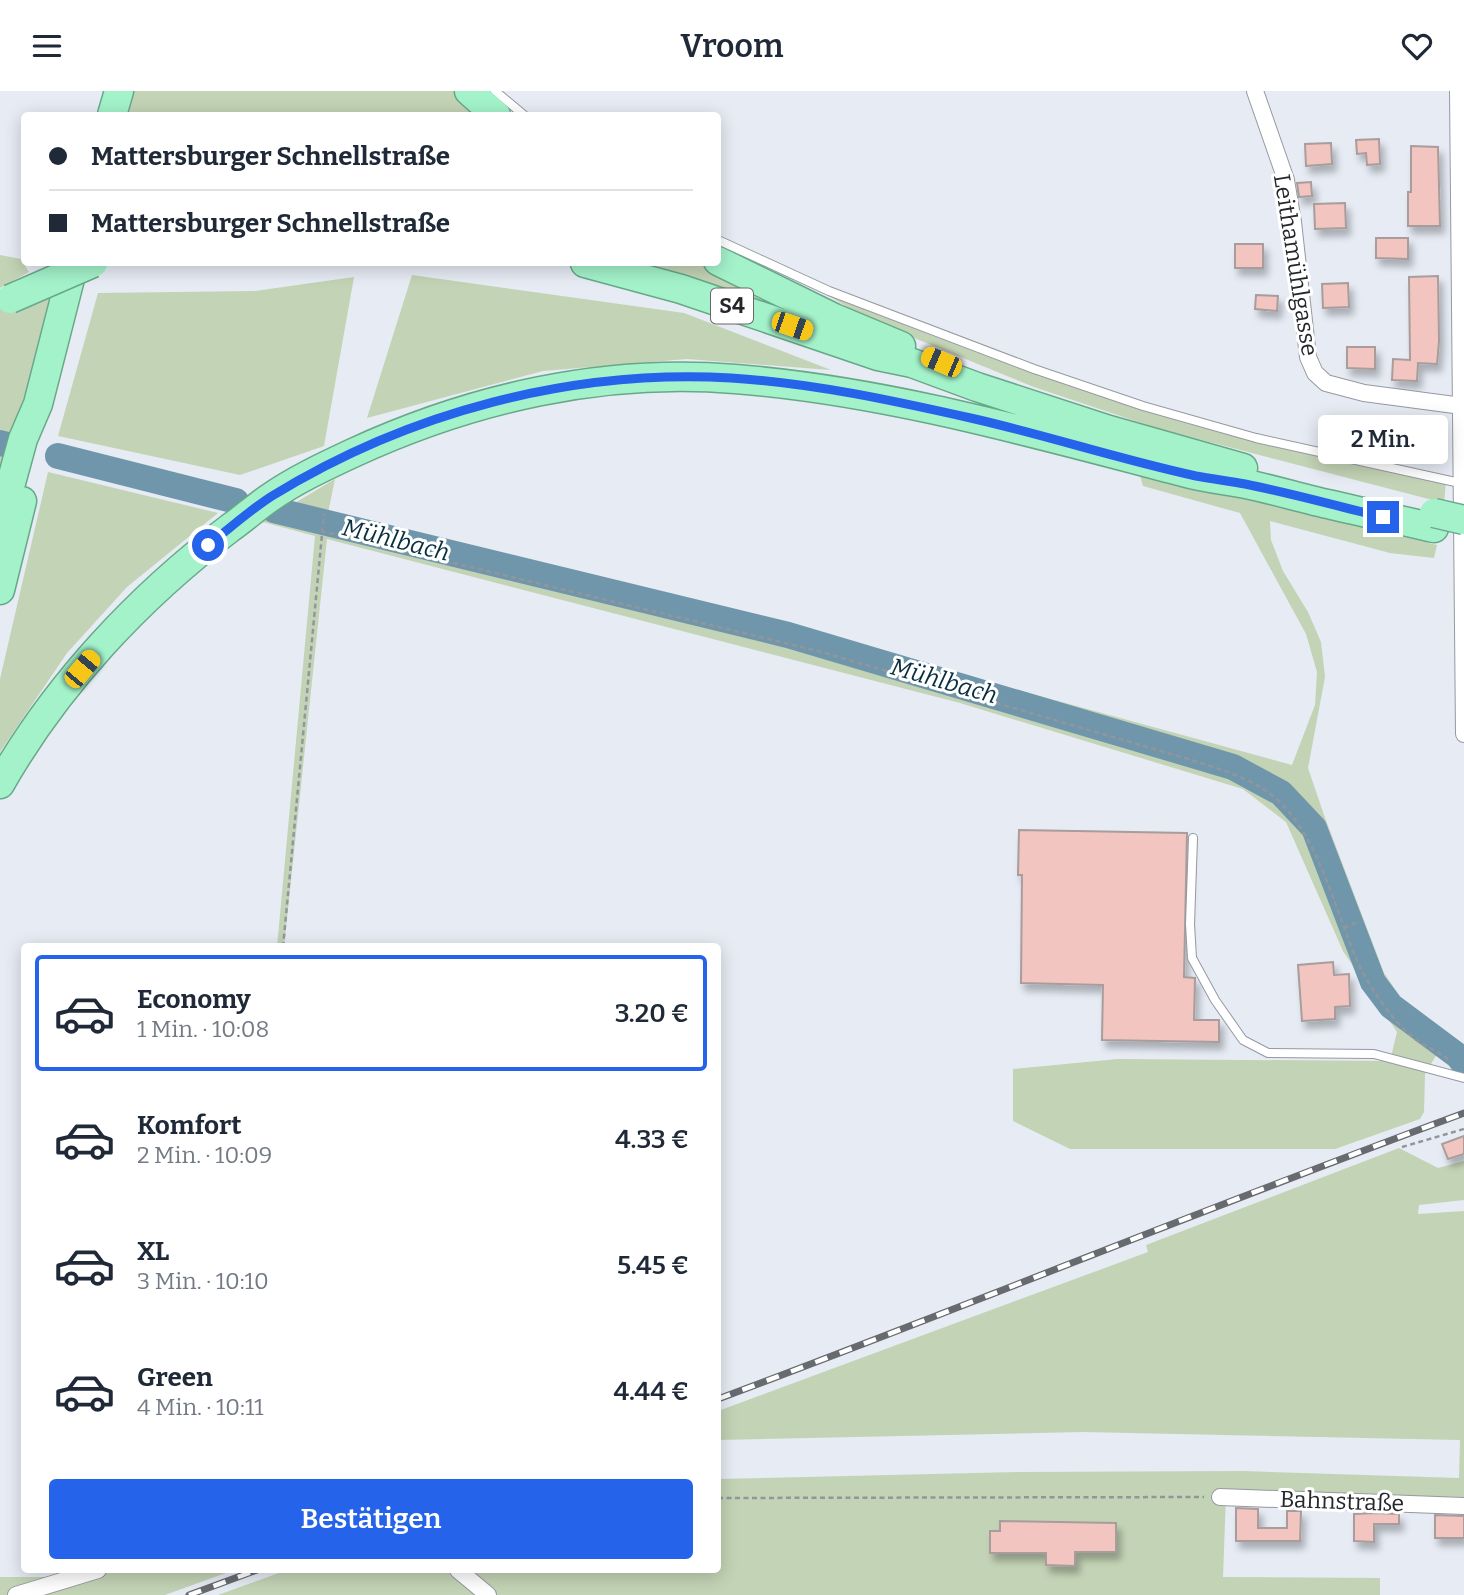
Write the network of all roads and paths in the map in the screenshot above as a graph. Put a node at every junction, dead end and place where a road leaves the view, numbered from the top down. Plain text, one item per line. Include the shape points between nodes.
1 (119, 91) edge
2 (469, 91) edge
3 (495, 91) edge
4 (1255, 91) edge
5 (1458, 91) edge
6 (113, 112) edge
7 (493, 112) edge
8 (520, 112) edge
9 (721, 241) edge
10 (721, 262) edge
11 (73, 266) edge
12 (86, 266) edge
13 (595, 266) edge
14 (5, 302) edge
15 (878, 356) junction
16 (1017, 400) junction
17 (38, 404) junction
18 (1462, 406) junction
19 (1460, 483) junction
20 (1247, 484) junction
21 (323, 514) dead end
22 (1464, 520) edge
23 (1434, 521) junction
24 (0, 523) edge
25 (321, 530) junction
26 (1464, 534) edge
27 (0, 590) edge
28 (1464, 734) edge
29 (0, 784) edge
30 (1193, 838) dead end
31 (1357, 922) dead end
32 (1345, 927) junction
33 (283, 943) edge
34 (1455, 1067) dead end
35 (1464, 1078) edge
36 (1454, 1126) dead end
37 (1464, 1129) edge
38 (1456, 1132) junction
39 (1402, 1147) dead end
40 (1220, 1497) joint
41 (721, 1498) edge
42 (1464, 1506) edge
43 (88, 1573) edge
44 (462, 1573) edge
45 (16, 1595) edge
46 (488, 1595) edge

1 - 6 highway
2 - 7 highway
3 - 8 lane
4 - 18 street, Leithamühlgasse via 1286,180 1308,357 1315,373 1326,383 1364,393
5 - 18 street
9 - 19 lane via 829,291 1143,406 1256,438
10 - 16 highway via 834,318 980,378
11 - 17 highway
12 - 14 highway, bridge
13 - 15 highway, S4 via 681,289
15 - 16 highway, S4 via 912,363
15 - 20 highway via 909,374 975,398
16 - 23 highway, S4
17 - 24 highway via 23,439
17 - 27 highway via 37,442
18 - 19 street
19 - 28 street
20 - 23 highway, S4
20 - 29 highway, S4 via 1196,476 875,398 733,378 592,383 489,402 390,436 270,497 172,576 99,649 33,730
21 - 25 path
22 - 23 highway, S4, bridge
23 - 26 highway, S4
25 - 32 path via 818,651 1237,775 1273,796 1296,821
25 - 33 path
30 - 35 lane via 1192,958 1214,1000 1243,1040 1268,1053 1374,1054
31 - 32 path
32 - 34 path via 1366,979 1390,1015
36 - 38 path
37 - 38 path
38 - 39 path
40 - 41 path
40 - 42 street, Bahnstraße
43 - 45 street
44 - 46 street

